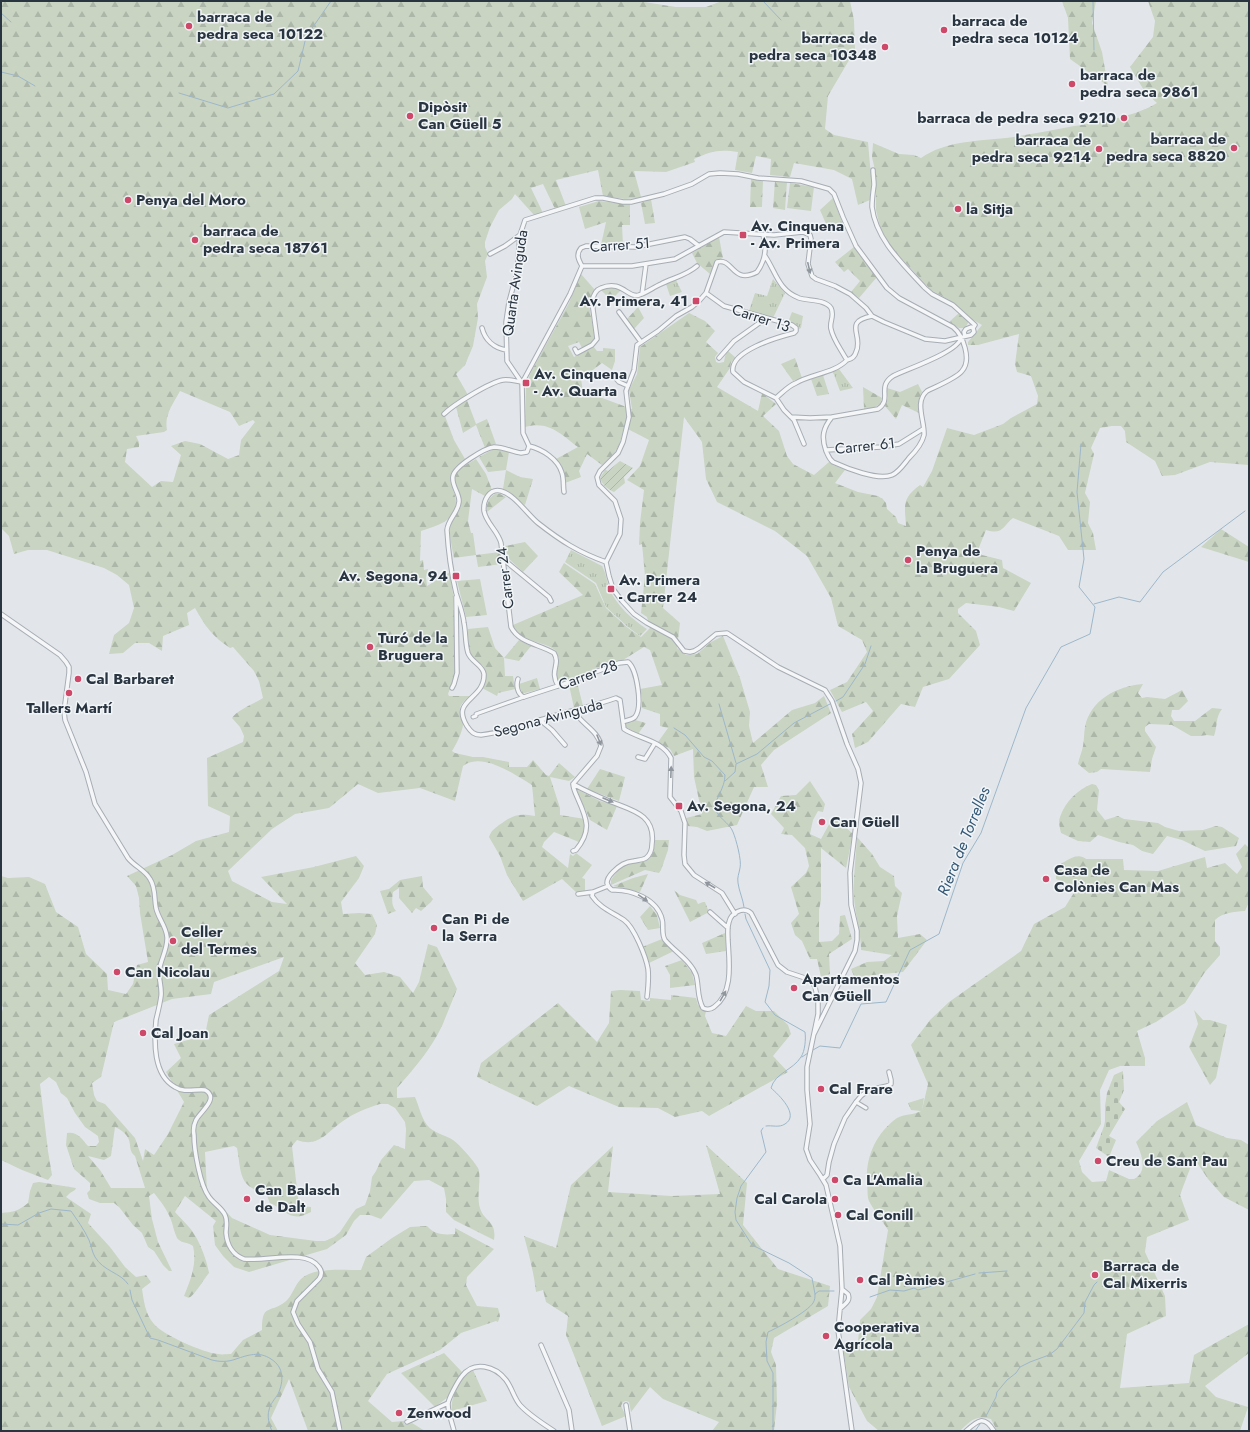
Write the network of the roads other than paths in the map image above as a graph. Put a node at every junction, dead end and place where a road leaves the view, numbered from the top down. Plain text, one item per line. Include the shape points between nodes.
1 (873, 170) dead end
2 (520, 235) junction
3 (763, 235) junction
4 (699, 246) junction
5 (490, 254) dead end
6 (765, 256) junction
7 (646, 264) junction
8 (582, 266) junction
9 (697, 266) dead end
10 (706, 293) junction
11 (642, 294) junction
12 (619, 312) dead end
13 (872, 316) junction
14 (765, 319) junction
15 (482, 328) dead end
16 (973, 328) junction
17 (963, 337) junction
18 (642, 342) junction
19 (575, 349) dead end
20 (506, 350) junction
21 (719, 358) dead end
22 (847, 360) junction
23 (612, 374) dead end
24 (522, 383) junction
25 (628, 386) junction
26 (776, 398) junction
27 (444, 414) dead end
28 (792, 417) junction
29 (832, 417) junction
30 (924, 429) junction
31 (804, 444) dead end
32 (528, 446) junction
33 (826, 450) junction
34 (564, 492) dead end
35 (503, 559) junction
36 (606, 562) junction
37 (456, 592) junction
38 (551, 601) dead end
39 (1, 614) edge
40 (518, 679) dead end
41 (558, 686) junction
42 (452, 688) dead end
43 (524, 697) junction
44 (574, 711) junction
45 (473, 717) dead end
46 (540, 720) junction
47 (623, 722) junction
48 (655, 743) junction
49 (565, 745) dead end
50 (638, 757) dead end
51 (572, 784) junction
52 (573, 851) dead end
53 (608, 886) junction
54 (593, 892) junction
55 (578, 894) dead end
56 (710, 912) dead end
57 (735, 914) junction
58 (728, 928) junction
59 (647, 997) dead end
60 (814, 1034) junction
61 (888, 1072) dead end
62 (856, 1102) junction
63 (866, 1108) dead end
64 (823, 1178) junction
65 (842, 1289) junction
66 (840, 1309) junction
67 (542, 1345) dead end
68 (448, 1403) junction
69 (626, 1404) dead end
70 (407, 1422) dead end
71 (340, 1431) edge
72 (454, 1431) edge
73 (554, 1431) edge
74 (572, 1431) edge
75 (630, 1431) edge
76 (852, 1431) edge
77 (966, 1431) edge
78 (994, 1431) edge

1 - 16 street via 872,206 881,236 925,288 953,305 975,325
2 - 5 street
2 - 17 street, Quarta Avinguda via 523,223 527,220 595,198 626,202 692,184 713,173 810,183 833,192 856,246 886,287 893,294 953,327
2 - 20 street, Quarta Avinguda via 517,272 508,310
3 - 4 street via 724,232
3 - 6 street
3 -> 13 street via 803,232 808,234 811,239 808,266 812,276 850,294
4 - 7 street via 675,259
4 - 8 street, Carrer 51 via 685,237 635,247 586,246 581,248 578,254
6 - 10 street via 758,271 746,276 737,274 725,262 717,262
6 - 22 street via 777,280 786,290 799,298 826,304 830,308 833,318 831,330
7 - 8 street
7 - 11 street
8 - 24 street via 570,294
9 - 11 street
10 - 14 street, Carrer 13 via 721,305
10 - 18 street via 692,307
11 - 19 street via 634,295 614,284 596,290 592,302 597,339 592,345 577,352
12 - 18 street
13 - 17 street via 924,338 944,341
13 - 22 street via 856,324 859,347 856,354
14 - 21 street via 734,341
14 - 26 street, Carrer 13 via 792,325 796,331 767,340 747,352 736,360 732,370 744,382
15 - 20 street via 484,335 494,346
16 - 17 street via 966,329
16 - 17 street via 974,332 971,335
17 - 29 street via 954,348 888,380 885,385 885,400 880,408
17 - 30 street via 964,368 958,375 923,394 921,405
18 - 25 street via 636,347 634,370
20 - 24 street, Quarta Avinguda via 507,363
22 - 26 street via 795,383
23 - 25 street via 619,382
24 - 27 street via 499,381 454,405
24 - 32 street via 523,433
25 - 36 street via 626,391 629,417 622,446 616,456 600,471 598,477 600,485 615,501 621,519 620,534
26 - 28 street
28 - 29 street
28 - 31 street
29 - 33 street via 823,435
30 - 33 street, Carrer 61 via 899,444
30 - 33 street via 922,440 915,452 898,471 888,476 863,473 835,463 830,460
32 - 34 street via 543,451 557,464 562,471
32 - 37 street, Segona Avinguda via 527,452 521,453 500,447 489,448 464,463 454,473 453,483 459,504 448,524 448,530
35 - 36 street, Carrer 24 via 501,541 486,518 484,508 488,495 498,491 524,507 536,521 566,544
35 - 38 street
35 - 41 street, Carrer 24 via 511,627 527,642 555,654 553,676
36 - 60 street via 613,589 629,610 673,637 684,651 694,651 716,634 727,634 778,667 824,690 832,701 861,783 850,872 851,905 857,940 855,951
37 - 42 street via 457,673
37 - 46 street, Segona Avinguda via 465,623 468,652 484,675 478,692 462,708 464,720 470,731 476,735 486,735
39 - 71 street via 60,655 68,665 64,716 86,772 95,804 128,858 148,875 153,884 156,907 167,939 159,972 162,994 155,1033 158,1064 163,1076 174,1087 186,1091 204,1090 209,1095 209,1104 196,1120 194,1144 204,1190 226,1216 230,1247 237,1256 244,1259 299,1257 314,1262 321,1270 319,1279 297,1301 293,1312 310,1342 318,1369 332,1392
40 - 43 street via 518,692
41 - 43 street, Carrer 28
41 - 47 street, Carrer 28 via 619,663 629,663 638,691 639,706 634,718
43 - 45 street
44 - 46 street, Segona Avinguda
44 - 47 street, Segona Avinguda via 616,698 620,700
44 -> 51 street via 577,717 596,733 601,746 597,756
46 - 49 street
47 - 48 street, Segona Avinguda via 624,729
48 - 50 street via 645,759
57 -> 48 street, Segona Avinguda via 722,893 694,875 687,867 684,858 685,823 681,811 670,797 671,758 664,748
51 - 52 street via 587,825 581,843
51 -> 53 street via 634,810 644,817 649,825 652,840 648,857 620,865 609,877
53 - 54 street
53 -> 58 street via 612,890 637,894 658,910 662,918 665,939 695,973 701,1004 705,1009 717,1005 726,990 729,975
54 - 55 street
54 - 59 street via 595,902 631,927 647,965
56 - 58 street
57 - 58 street
57 - 60 street via 739,911 749,911 781,969 814,983 819,1008
60 - 64 street via 806,1090 810,1130 806,1153
61 - 62 street via 891,1084 866,1092
62 - 63 street
62 - 64 street via 838,1133 830,1156 828,1174
64 - 65 street via 840,1246
65 - 66 street
65 - 66 street via 849,1298
66 - 76 street via 839,1336
67 - 74 street via 569,1410
68 - 70 street
68 - 72 street
68 - 73 street via 465,1372 471,1368 485,1366 503,1377 521,1406
69 - 75 street
77 - 78 street via 981,1420 988,1423

